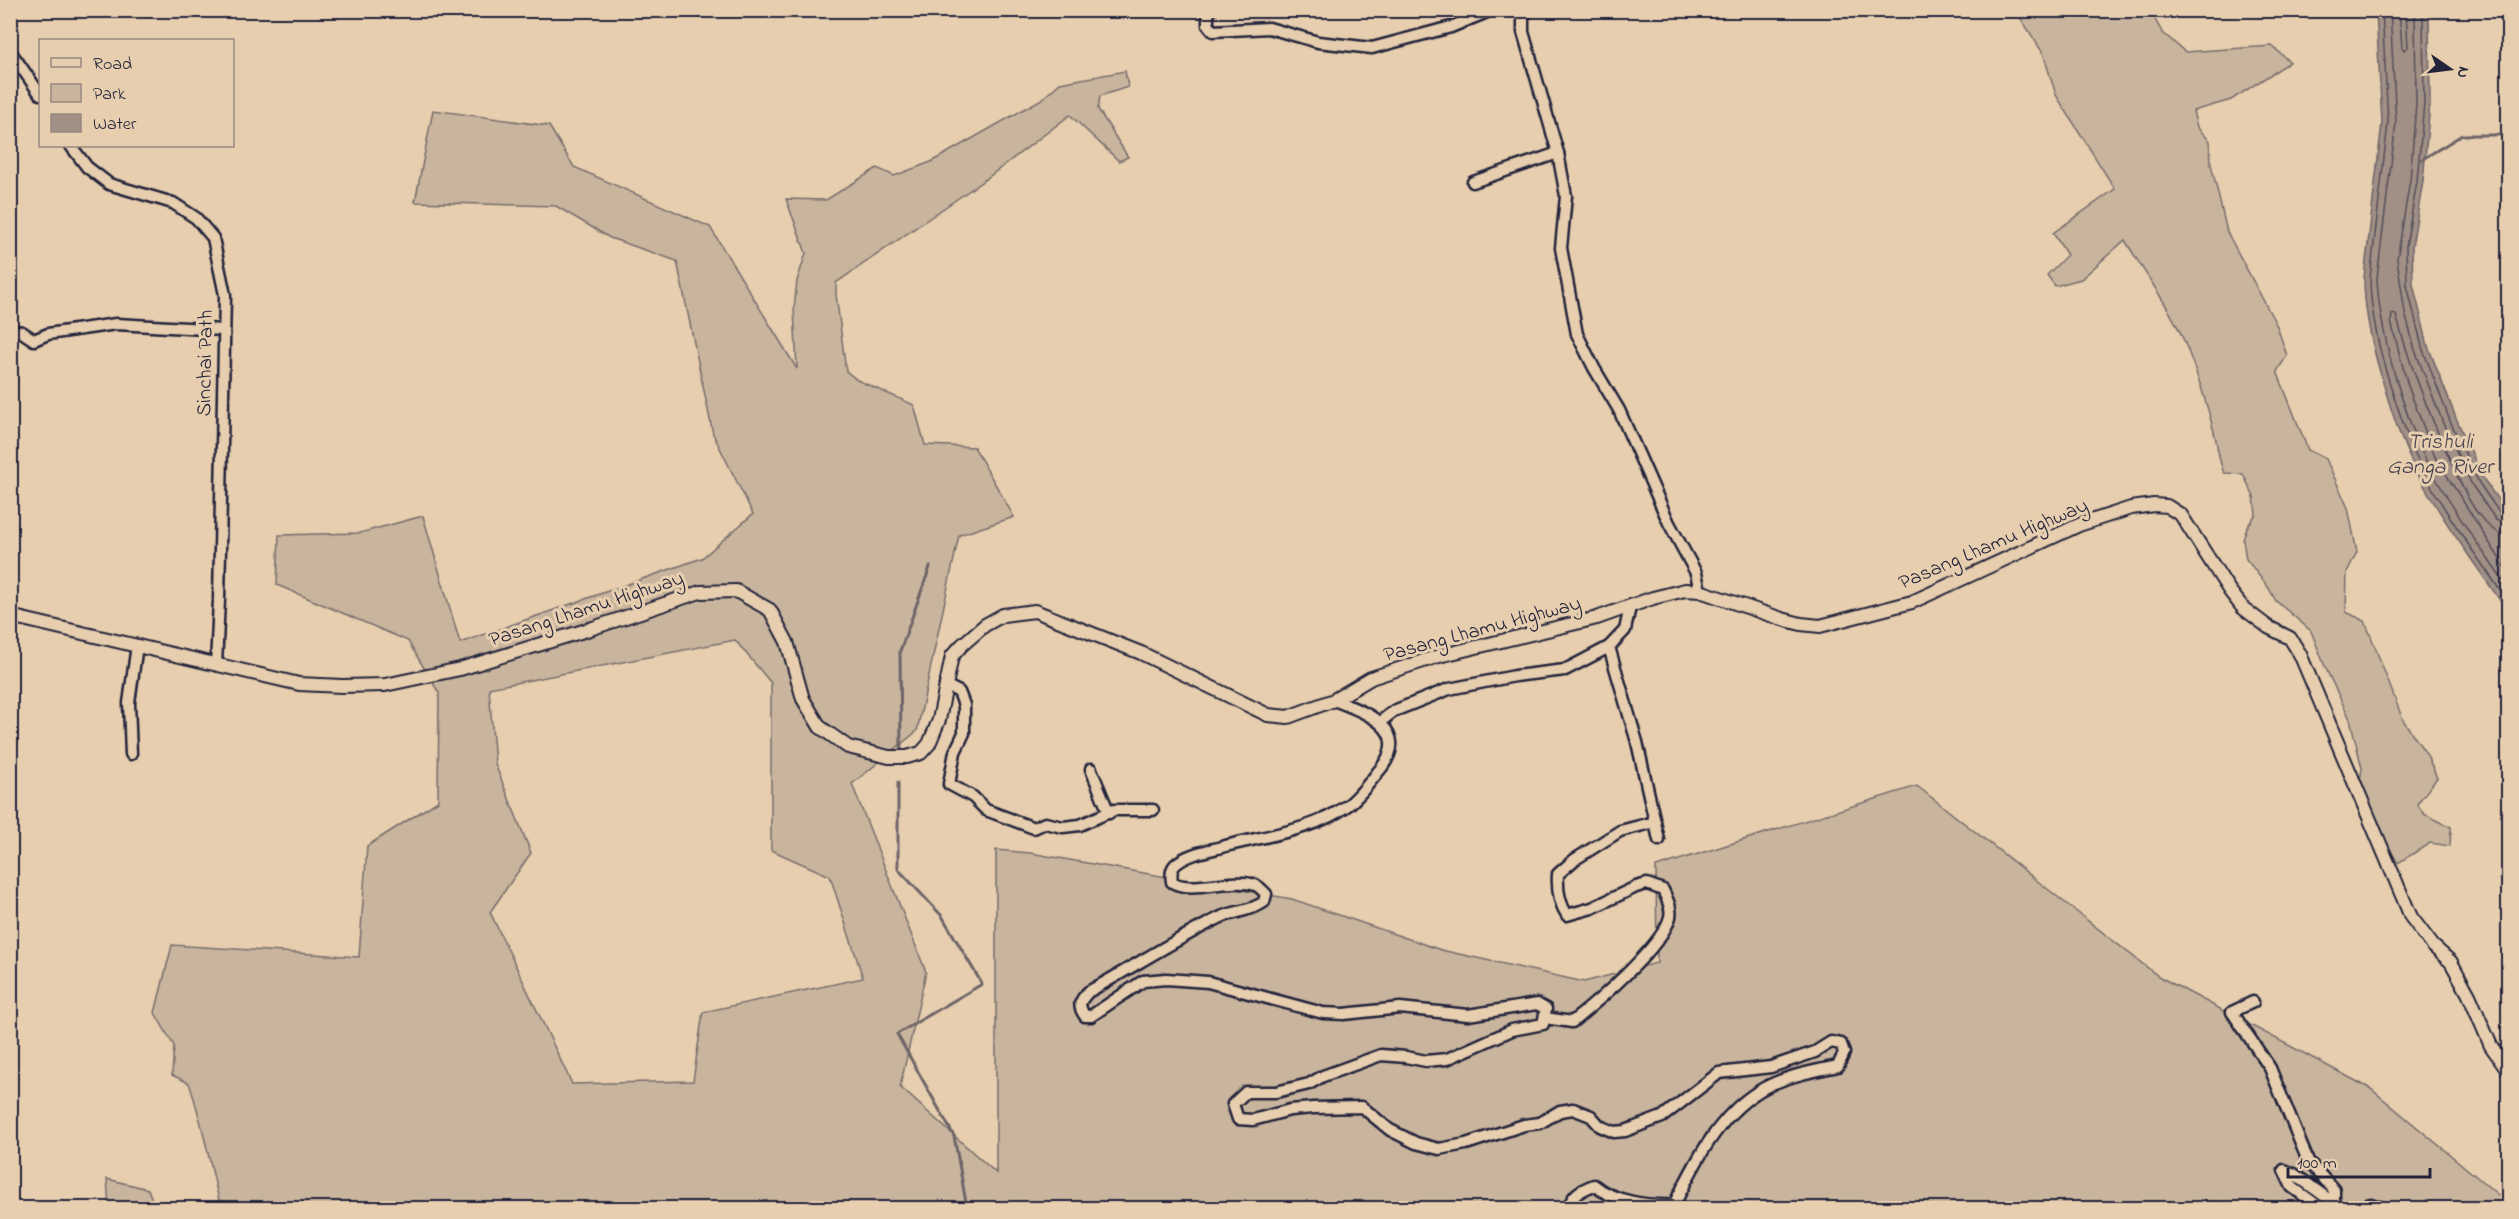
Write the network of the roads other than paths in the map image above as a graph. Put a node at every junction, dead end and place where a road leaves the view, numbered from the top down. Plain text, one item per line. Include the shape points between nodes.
1 (1211, 10) edge
2 (1492, 10) edge
3 (1528, 10) edge
4 (10, 51) edge
5 (39, 93) edge
6 (72, 147) edge
7 (1558, 153) junction
8 (1473, 182) dead end
9 (10, 330) edge
10 (223, 330) junction
11 (1700, 591) junction
12 (1629, 607) junction
13 (10, 616) edge
14 (137, 645) junction
15 (1609, 647) junction
16 (216, 665) junction
17 (945, 685) junction
18 (1334, 700) junction
19 (1380, 722) junction
20 (131, 754) dead end
21 (1091, 769) dead end
22 (1153, 810) dead end
23 (1109, 813) junction
24 (1655, 822) junction
25 (1659, 840) dead end
26 (2253, 1002) dead end
27 (1545, 1018) junction
28 (2508, 1070) edge
29 (1569, 1209) edge
30 (2321, 1209) edge
31 (2356, 1209) edge
32 (2383, 1209) edge

1 - 2 street via 1208,25 1213,31 1269,28 1318,42 1372,48 1451,27
3 - 7 street via 1522,32
4 - 5 street
6 - 10 street, Sinchai Path via 87,167 109,184 173,203 196,218 213,238 225,295
7 - 8 street
7 - 11 street via 1566,196 1562,248 1577,334 1619,410 1669,523 1696,573
9 - 10 street via 34,340 48,334 116,324
10 - 16 street, Sinchai Path
11 - 12 main road, Pasang Lhamu Highway via 1685,590
11 - 28 main road, Pasang Lhamu Highway via 1782,619 1820,626 1912,602 2086,522 2130,508 2171,507 2181,515 2243,608 2290,638 2300,654 2411,917 2451,963 2491,1046
12 - 15 street via 1625,630
12 - 18 main road, Pasang Lhamu Highway via 1439,656 1371,678
13 - 14 main road, Pasang Lhamu Highway
14 - 16 main road, Pasang Lhamu Highway
14 - 20 street via 129,703
15 - 19 street via 1565,670 1449,689 1394,711
15 - 24 street
16 - 17 main road, Pasang Lhamu Highway via 299,684 385,685 460,669 700,592 736,591 770,610 787,642 803,699 820,728 848,747 889,757 921,753 939,720
17 - 18 main road, Pasang Lhamu Highway via 952,656 985,625 1003,615 1035,610 1141,653 1268,715 1288,717
17 - 23 street via 959,692 964,705 964,733 955,752 949,784 973,797 986,810 1034,828 1045,823 1080,825
18 - 19 street
19 - 27 street via 1391,747 1386,761 1351,803 1310,825 1192,856 1175,865 1171,874 1172,882 1178,886 1256,885 1266,894 1264,902 1257,908 1219,918 1152,953 1088,992 1080,1001 1080,1009 1085,1016 1091,1016 1143,981 1186,979 1323,1012 1344,1014 1400,1008 1468,1015 1537,1004 1546,1009
21 - 23 street
22 - 23 street
24 - 25 street
24 - 27 street via 1620,831 1574,860 1558,874 1557,887 1567,915 1647,884 1663,890 1670,905 1670,917 1660,937 1605,996 1572,1022
26 - 30 street via 2232,1012 2270,1068 2308,1161 2334,1190 2334,1203 2284,1170 2292,1187
27 - 29 street via 1543,1024 1512,1030 1447,1059 1426,1061 1381,1055 1310,1084 1276,1092 1246,1092 1233,1104 1238,1119 1253,1120 1290,1110 1362,1107 1390,1130 1439,1149 1540,1123 1573,1108 1600,1126 1614,1132 1625,1131 1662,1117 1719,1073 1770,1067 1815,1052 1831,1042 1841,1044 1844,1053 1838,1066 1759,1090 1733,1113 1708,1142 1674,1205 1651,1206 1603,1193 1594,1185 1578,1191
31 - 32 street via 2371,1203

